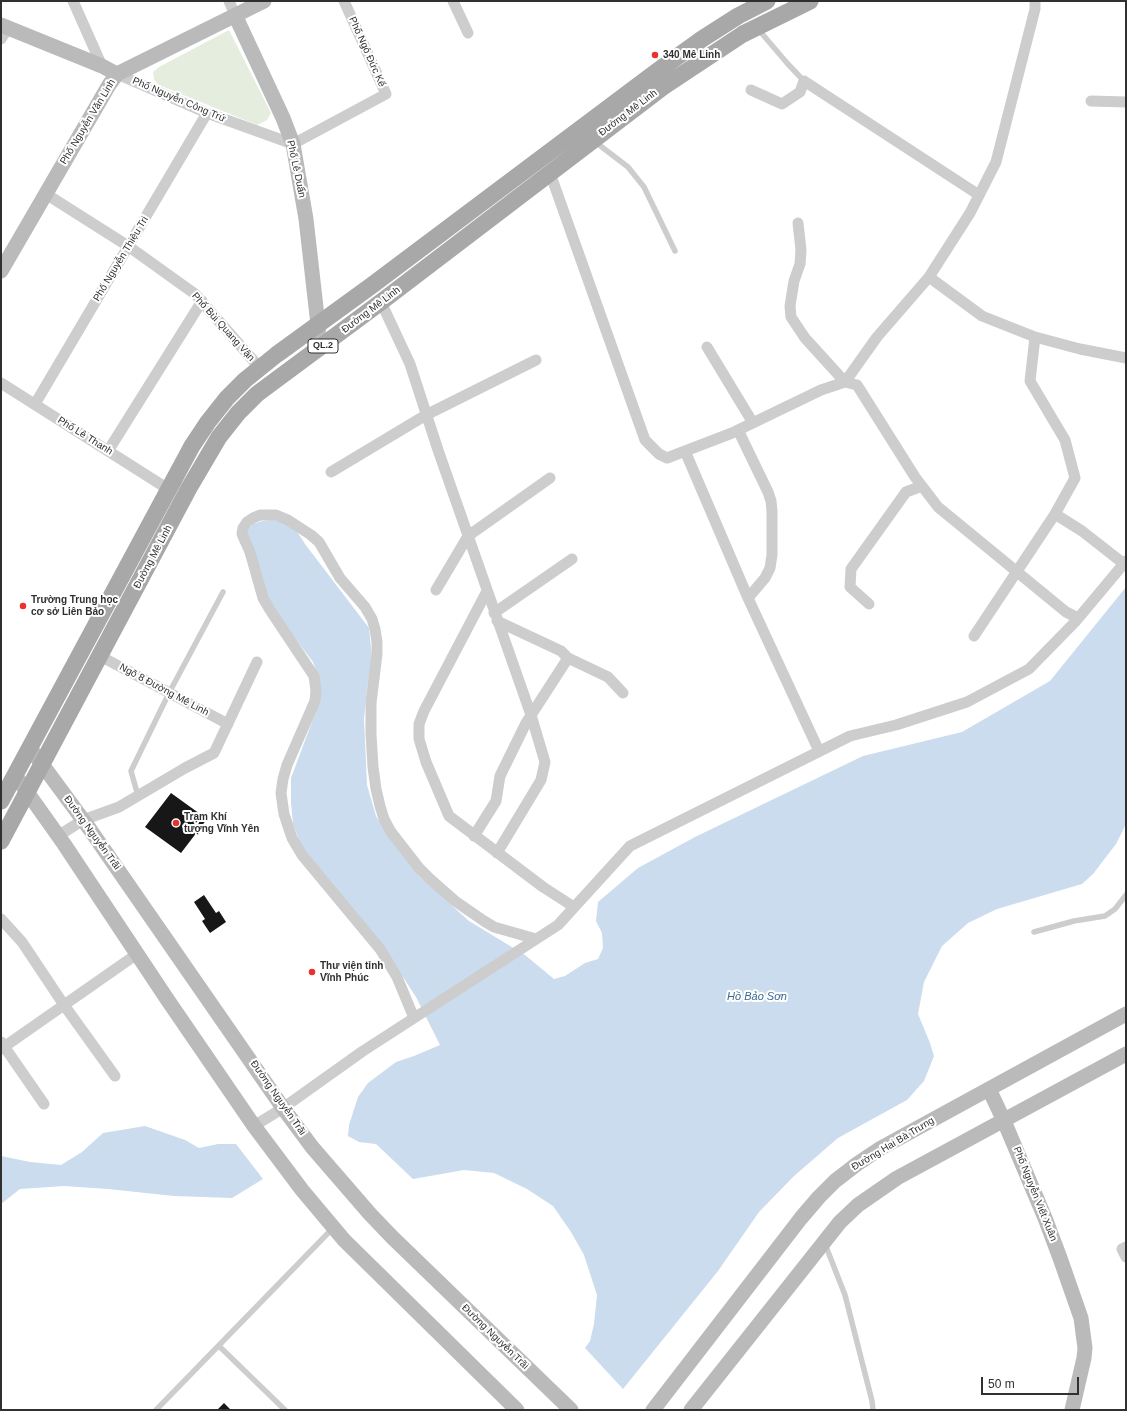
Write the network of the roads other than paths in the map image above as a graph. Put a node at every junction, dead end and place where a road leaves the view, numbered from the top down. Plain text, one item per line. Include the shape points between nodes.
1 (73, 1) edge
2 (229, 1) edge
3 (264, 1) edge
4 (344, 1) edge
5 (454, 1) edge
6 (767, 1) edge
7 (810, 1) edge
8 (1035, 1) edge
9 (235, 15) junction
10 (756, 27) junction
11 (3, 31) edge
12 (468, 33) dead end
13 (102, 66) junction
14 (117, 74) junction
15 (804, 81) junction
16 (751, 90) dead end
17 (1091, 101) dead end
18 (1126, 102) edge
19 (207, 113) junction
20 (593, 140) junction
21 (293, 144) junction
22 (550, 173) junction
23 (46, 194) junction
24 (979, 195) junction
25 (798, 222) dead end
26 (128, 246) junction
27 (675, 251) dead end
28 (1, 270) edge
29 (929, 277) junction
30 (202, 301) junction
31 (381, 302) junction
32 (318, 325) junction
33 (1035, 337) junction
34 (708, 346) dead end
35 (319, 348) junction
36 (1126, 358) edge
37 (536, 360) dead end
38 (260, 368) junction
39 (845, 382) junction
40 (1, 383) edge
41 (35, 404) junction
42 (426, 415) junction
43 (753, 423) junction
44 (738, 430) junction
45 (108, 451) junction
46 (685, 451) junction
47 (331, 472) dead end
48 (550, 478) dead end
49 (922, 486) junction
50 (168, 489) junction
51 (1055, 514) junction
52 (468, 536) junction
53 (572, 559) dead end
54 (1125, 563) edge
55 (1016, 571) junction
56 (436, 590) dead end
57 (487, 591) junction
58 (223, 592) dead end
59 (748, 598) junction
60 (869, 604) dead end
61 (495, 617) junction
62 (1078, 618) junction
63 (974, 636) dead end
64 (100, 656) junction
65 (568, 658) junction
66 (257, 662) dead end
67 (169, 693) junction
68 (623, 693) dead end
69 (531, 715) junction
70 (228, 724) junction
71 (30, 748) junction
72 (819, 751) junction
73 (42, 765) junction
74 (15, 775) junction
75 (28, 792) junction
76 (138, 796) junction
77 (1, 801) edge
78 (8, 811) edge
79 (83, 820) junction
80 (58, 836) junction
81 (474, 836) junction
82 (1, 841) edge
83 (497, 853) junction
84 (1126, 895) edge
85 (574, 907) junction
86 (1, 918) edge
87 (1034, 932) dead end
88 (532, 941) junction
89 (137, 954) junction
90 (64, 1005) junction
91 (1126, 1014) edge
92 (416, 1017) junction
93 (2, 1046) edge
94 (1126, 1054) edge
95 (115, 1076) dead end
96 (989, 1089) junction
97 (44, 1104) dead end
98 (284, 1108) junction
99 (1004, 1121) junction
100 (254, 1126) junction
101 (333, 1227) junction
102 (824, 1242) junction
103 (1126, 1247) edge
104 (1126, 1257) edge
105 (218, 1346) junction
106 (156, 1410) edge
107 (285, 1410) edge
108 (517, 1410) edge
109 (571, 1410) edge
110 (653, 1410) edge
111 (691, 1410) edge
112 (873, 1410) edge
113 (1072, 1410) edge

1 - 13 street
2 - 9 street, Phố Lê Duẩn
3 - 9 main road, Phố Nguyễn Văn Linh
4 - 21 street, Phố Ngô Đức Kế via 386,94
5 - 12 street
6 - 32 main road, Đường Mê Linh / QL.2 via 702,39 656,72
7 - 10 main road, Đường Mê Linh / QL.2
8 - 24 street via 996,162
9 - 14 main road, Phố Nguyễn Văn Linh
9 - 21 main road, Phố Lê Duẩn
10 - 15 lane
10 - 20 main road, Đường Mê Linh / QL.2 via 669,83
11 - 13 main road, Phố Nguyễn Công Trứ
13 - 14 main road, Phố Nguyễn Công Trứ
14 - 19 street, Phố Nguyễn Công Trứ
14 - 23 main road, Phố Nguyễn Văn Linh
15 - 16 street via 800,92 782,104
15 - 24 street
17 - 18 street
19 - 21 street, Phố Nguyễn Công Trứ
19 - 26 street, Phố Nguyễn Thiệu Tri
20 - 22 main road, Đường Mê Linh / QL.2
20 - 27 lane via 628,167 644,187
21 - 32 main road, Phố Lê Duẩn via 306,220
22 - 31 main road, Đường Mê Linh / QL.2
22 - 46 street via 645,440 659,454 668,458
23 - 26 street, Phố Bùi Quang Vận
23 - 28 main road, Phố Nguyễn Văn Linh
24 - 29 street
25 - 39 street via 800,264 790,306 791,317 804,338
26 - 30 street, Phố Bùi Quang Vận
26 - 41 street, Phố Nguyễn Thiệu Tri
29 - 33 street via 982,316
29 - 39 street via 877,337
30 - 38 street, Phố Bùi Quang Vận
30 - 45 street
31 - 35 main road, Đường Mê Linh / QL.2
31 - 42 street via 410,364
32 - 35 main road, Phố Lê Duẩn
32 - 38 main road, Đường Mê Linh / QL.2
33 - 36 street
33 - 51 street via 1030,381 1065,440 1075,478
34 - 43 street
35 - 64 main road, Đường Mê Linh / QL.2 via 257,394 238,413 220,437 189,488
37 - 42 street
38 - 50 main road, Đường Mê Linh / QL.2 via 227,398 208,422
39 - 43 street via 821,390
39 - 49 street via 858,385
40 - 41 street, Phố Lê Thanh
41 - 45 street, Phố Lê Thanh
42 - 47 street
42 - 52 street
43 - 44 street
44 - 46 street
44 - 59 street via 768,492 772,511 770,568
45 - 50 street, Phố Lê Thanh
46 - 59 street
48 - 52 street
49 - 55 street via 938,506
49 - 60 street via 906,492 850,569 850,587
50 - 71 main road, Đường Mê Linh / QL.2
51 - 54 street
51 - 55 street
52 - 56 street
52 - 57 street
53 - 61 street
54 - 62 street
55 - 62 street via 1066,612
55 - 63 street
57 - 61 street
57 - 81 street via 419,724 419,739 426,762 448,816
58 - 67 lane
59 - 72 street
61 - 65 street via 561,651
61 - 69 street
62 - 72 street via 1029,669 967,702 896,725 850,736
64 - 67 street, Ngõ 8 Đường Mê Linh
64 - 73 main road, Đường Mê Linh / QL.2
65 - 68 street via 608,677
65 - 69 street
66 - 70 street
67 - 70 street, Ngõ 8 Đường Mê Linh
67 - 76 lane via 131,771
69 - 81 street via 500,776 496,800
69 - 83 street via 545,762 541,780
70 - 76 street via 214,753
71 - 73 main road, Đường Nguyễn Trãi
71 - 74 main road, Đường Mê Linh / QL.2
72 - 85 street via 630,846
73 - 75 main road, Đường Mê Linh / QL.2
73 - 79 main road, Đường Nguyễn Trãi
74 - 75 main road
74 - 77 main road, Đường Mê Linh / QL.2
75 - 78 main road, Đường Mê Linh / QL.2
75 - 80 main road
76 - 79 street via 118,807
78 - 82 main road, Đường Mê Linh / QL.2
79 - 80 street
79 - 98 main road, Đường Nguyễn Trãi
80 - 89 main road
81 - 83 street
83 - 85 street
84 - 87 lane via 1115,909 1105,916
85 - 88 street via 558,925
86 - 90 street via 22,942
88 - 92 street
88 - 92 street via 494,927 455,901 419,868 391,832 380,806 373,767 371,703 377,648 372,619 340,578 319,542 311,535 288,520 276,516 260,515 253,518 247,522 242,534 263,598 314,676 316,691 315,701 283,779 281,794 284,814 292,838 302,855 380,949
89 - 90 street
89 - 100 main road
90 - 93 street
90 - 95 street
91 - 96 main road, Đường Hai Bà Trưng
92 - 98 street via 363,1051
93 - 97 street
94 - 99 main road
96 - 99 main road, Phố Nguyễn Viết Xuân
96 - 110 main road, Đường Hai Bà Trưng via 875,1152 825,1191 801,1218
98 - 100 street
98 - 109 main road, Đường Nguyễn Trãi via 312,1147 370,1214
99 - 102 main road via 875,1192 840,1222
99 - 113 main road, Phố Nguyễn Viết Xuân via 1045,1218 1076,1301 1083,1328 1085,1348
100 - 101 main road
101 - 105 lane
101 - 108 main road
102 - 111 main road
102 - 112 lane via 845,1295
103 - 104 street via 1122,1249
105 - 106 lane
105 - 107 lane

